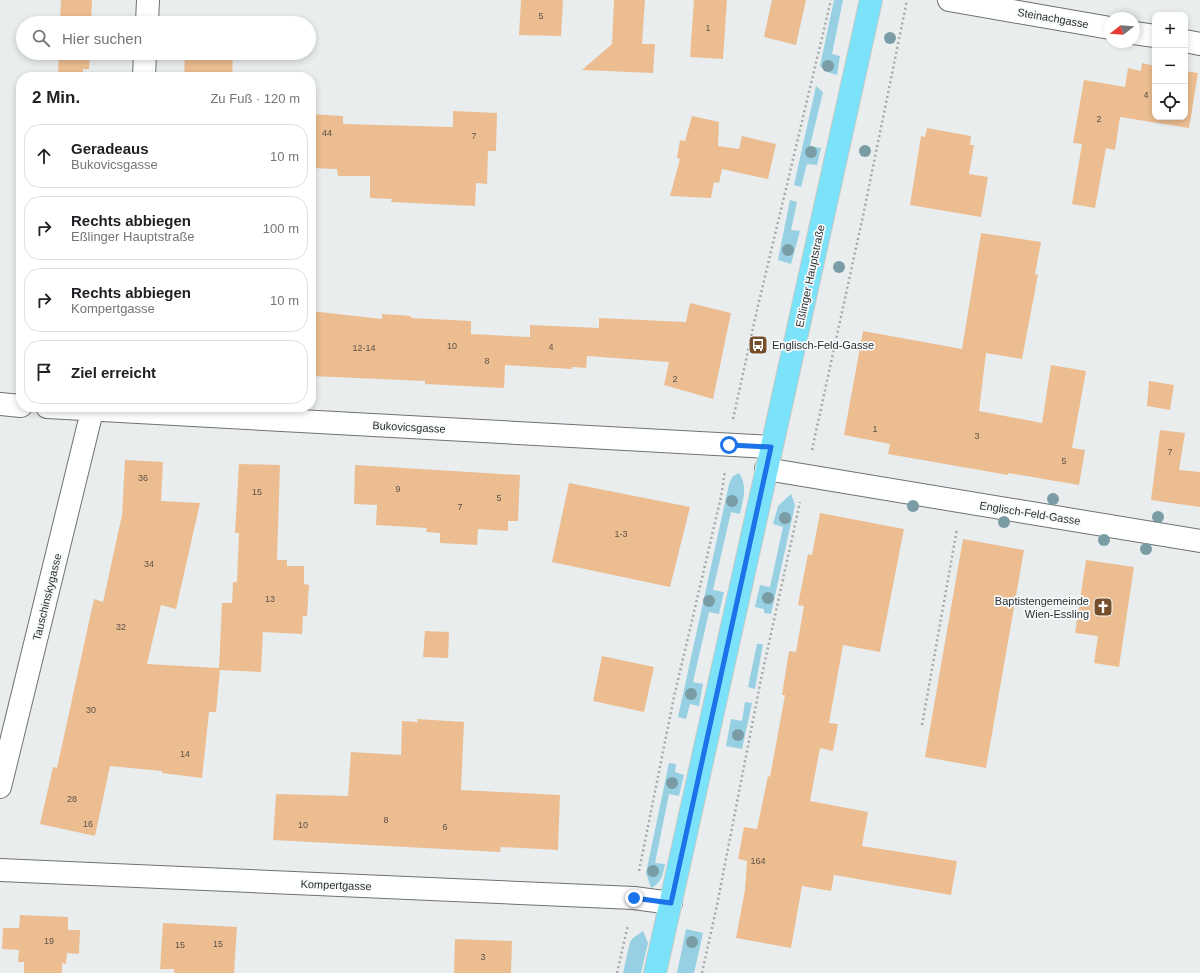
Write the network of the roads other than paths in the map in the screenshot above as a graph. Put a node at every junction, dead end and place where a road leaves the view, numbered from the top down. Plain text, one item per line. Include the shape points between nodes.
1 (148, 0) edge
2 (871, 0) edge
3 (949, 0) edge
4 (147, 16) edge
5 (1104, 27) edge
6 (1140, 33) edge
7 (1152, 35) edge
8 (1188, 42) edge
9 (1200, 44) edge
10 (145, 60) edge
11 (144, 72) edge
12 (0, 404) edge
13 (16, 406) edge
14 (92, 412) edge
15 (163, 412) edge
16 (771, 447) junction
17 (766, 469) junction
18 (1200, 541) edge
19 (0, 787) edge
20 (0, 870) edge
21 (671, 903) junction
22 (654, 973) edge

1 - 4 street
2 - 16 main road, Eßlinger Hauptstraße
3 - 5 street, Steinachgasse
6 - 7 street
8 - 9 street
10 - 11 street
12 - 13 street
14 - 19 street, Tauschinskygasse
15 - 16 street, Bukovicsgasse
16 - 17 main road, Eßlinger Hauptstraße
17 - 18 street, Englisch-Feld-Gasse
17 - 21 main road, Eßlinger Hauptstraße
20 - 21 street, Kompertgasse via 634,898
21 - 22 main road, Eßlinger Hauptstraße

